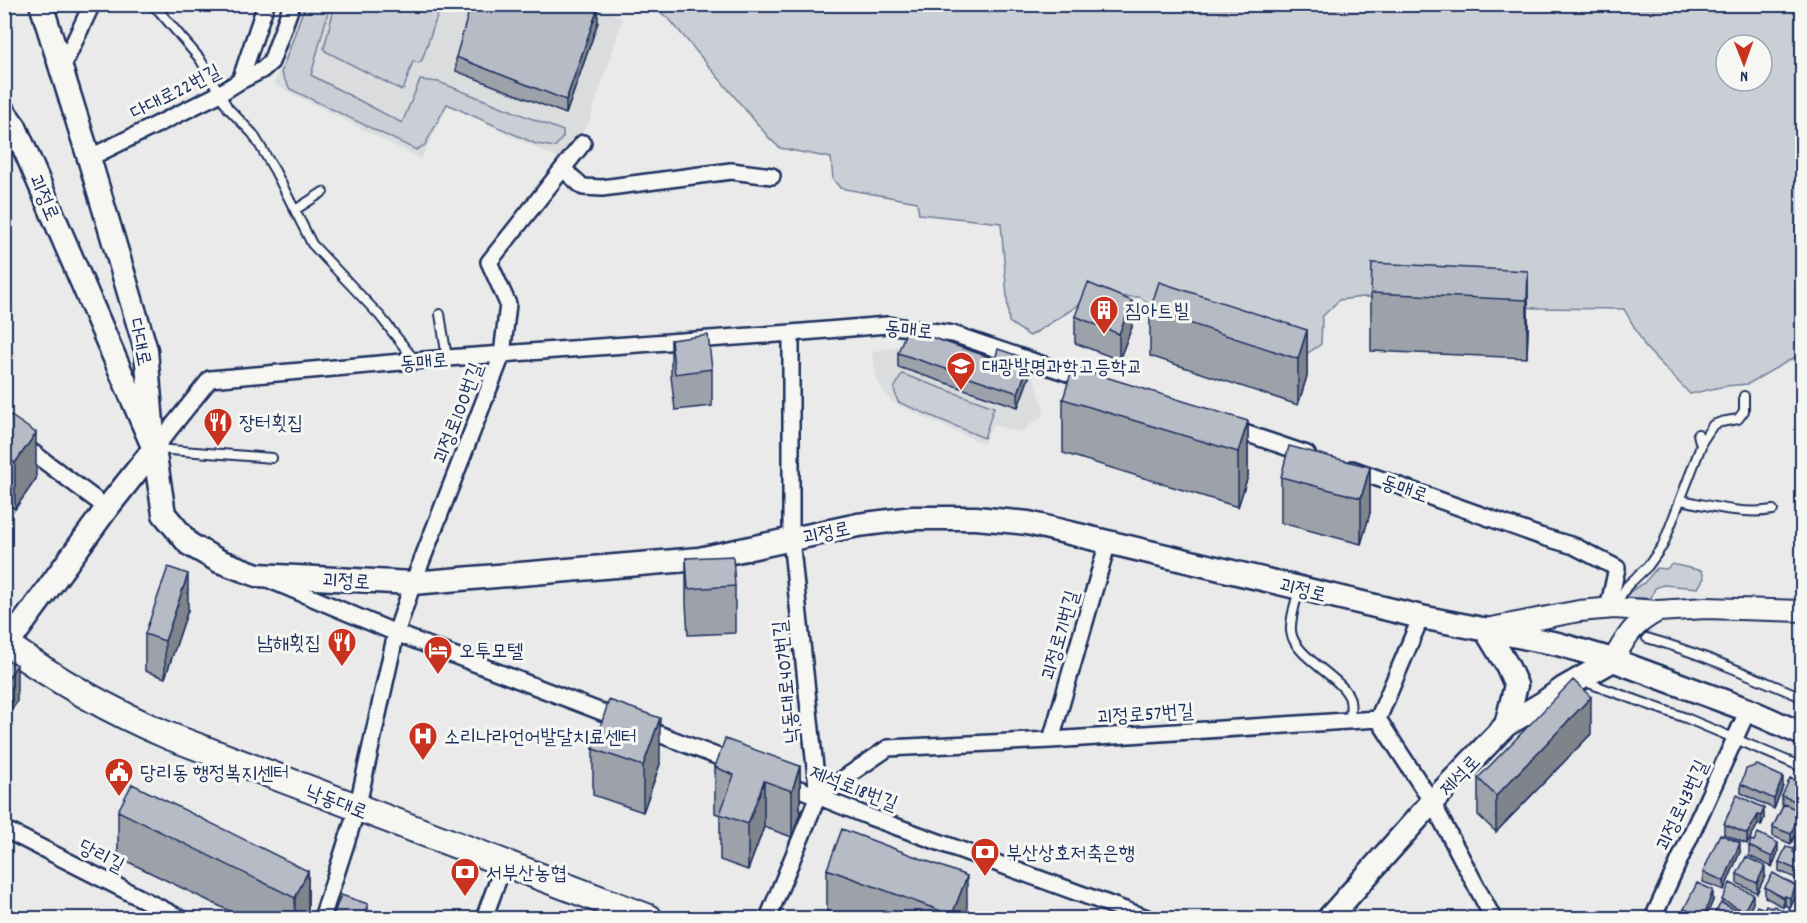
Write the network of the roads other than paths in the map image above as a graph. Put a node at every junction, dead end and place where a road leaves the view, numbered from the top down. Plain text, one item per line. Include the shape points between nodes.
1 (41, 4) edge
2 (92, 4) edge
3 (150, 4) edge
4 (266, 4) edge
5 (292, 4) edge
6 (62, 68) junction
7 (240, 81) junction
8 (219, 93) junction
9 (8, 123) edge
10 (583, 143) dead end
11 (89, 158) junction
12 (563, 169) junction
13 (772, 176) dead end
14 (323, 192) dead end
15 (295, 210) junction
16 (440, 314) dead end
17 (791, 333) junction
18 (502, 355) junction
19 (447, 358) junction
20 (416, 362) junction
21 (1098, 383) edge
22 (1744, 396) dead end
23 (1220, 425) edge
24 (4, 431) edge
25 (1698, 434) dead end
26 (1701, 443) junction
27 (154, 449) junction
28 (272, 458) dead end
29 (1321, 459) edge
30 (1343, 466) edge
31 (1682, 500) junction
32 (107, 508) junction
33 (1773, 510) dead end
34 (791, 539) junction
35 (1108, 542) junction
36 (257, 575) junction
37 (413, 583) junction
38 (1300, 588) junction
39 (1611, 609) junction
40 (1658, 610) junction
41 (1803, 611) edge
42 (1421, 617) junction
43 (1485, 629) junction
44 (396, 633) junction
45 (1647, 638) dead end
46 (5, 645) edge
47 (1613, 660) junction
48 (1579, 680) junction
49 (1803, 698) edge
50 (1748, 710) junction
51 (1378, 719) junction
52 (1350, 720) junction
53 (1506, 725) junction
54 (1803, 734) edge
55 (1735, 739) junction
56 (1051, 740) junction
57 (1803, 767) edge
58 (752, 770) edge
59 (774, 779) edge
60 (818, 796) junction
61 (1432, 802) junction
62 (357, 809) junction
63 (4, 829) edge
64 (504, 864) junction
65 (1803, 894) edge
66 (180, 918) edge
67 (322, 918) edge
68 (484, 918) edge
69 (649, 918) edge
70 (768, 918) edge
71 (1147, 918) edge
72 (1329, 918) edge
73 (1493, 918) edge
74 (1653, 918) edge
75 (1791, 918) edge

1 - 6 main road, 다대로
2 - 6 street
3 - 8 lane via 200,59
4 - 7 street, 다대로22번길
5 - 7 street via 271,62
6 - 11 main road, 다대로
7 - 8 street, 다대로22번길
8 - 11 street, 다대로22번길
8 - 15 lane via 253,134
9 - 27 main road, 괴정로
10 - 12 street, 괴정로100번길
11 - 27 main road, 다대로 via 146,350
12 - 13 street via 583,187 602,188 731,171
12 - 18 street, 괴정로100번길 via 489,262 508,304
14 - 15 lane
15 - 20 lane via 312,244 380,316
16 - 19 lane
17 - 18 street, 동매로
17 - 21 street, 동매로 via 887,325 953,334
17 - 34 street, 괴정로
18 - 19 street, 동매로
18 - 37 street, 괴정로100번길
19 - 20 street, 동매로
20 - 27 street, 동매로 via 210,379
22 - 26 lane via 1744,411 1738,419 1713,425
23 - 29 street
24 - 32 street
25 - 26 lane
26 - 31 lane
27 - 28 lane
27 - 32 main road
27 - 36 main road, 괴정로 via 164,514 189,544 219,561
30 - 39 street, 동매로 via 1574,546 1617,568
31 - 33 lane via 1743,511
31 - 39 lane via 1663,545
32 - 46 main road
34 - 35 main road, 괴정로 via 913,518 976,518 1028,523
34 - 37 main road, 괴정로 via 699,559
34 - 60 street, 낙동대로407번길
35 - 38 main road, 괴정로
35 - 56 street, 괴정로71번길
36 - 37 main road, 괴정로
36 - 44 street
37 - 44 street
38 - 42 main road, 괴정로
38 - 52 lane via 1291,634 1349,697
39 - 40 street
39 - 43 street
40 - 41 street
40 - 47 street via 1631,629
42 - 43 main road, 괴정로
42 - 51 street
43 - 47 main road, 괴정로
43 - 53 main road via 1516,685
44 - 58 street
44 - 62 street
45 - 49 lane
46 - 62 main road, 낙동대로 via 88,698 137,722
47 - 48 main road, 제석로
47 - 50 main road, 괴정로
48 - 53 main road, 제석로
48 - 55 lane
50 - 54 main road, 괴정로
50 - 55 street, 괴정로43번길
51 - 52 street, 괴정로57번길
51 - 61 street
52 - 56 street, 괴정로57번길
53 - 61 main road, 제석로
55 - 57 lane
55 - 74 street, 괴정로43번길
56 - 60 street, 괴정로57번길 via 888,748
59 - 60 street, 제석로18번길
60 - 70 street, 낙동대로407번길
60 - 71 street, 제석로18번길
61 - 72 main road, 제석로
61 - 73 street
62 - 64 main road, 낙동대로
62 - 67 street
63 - 66 street, 당리길
64 - 68 street
64 - 69 main road, 낙동대로
65 - 75 lane

